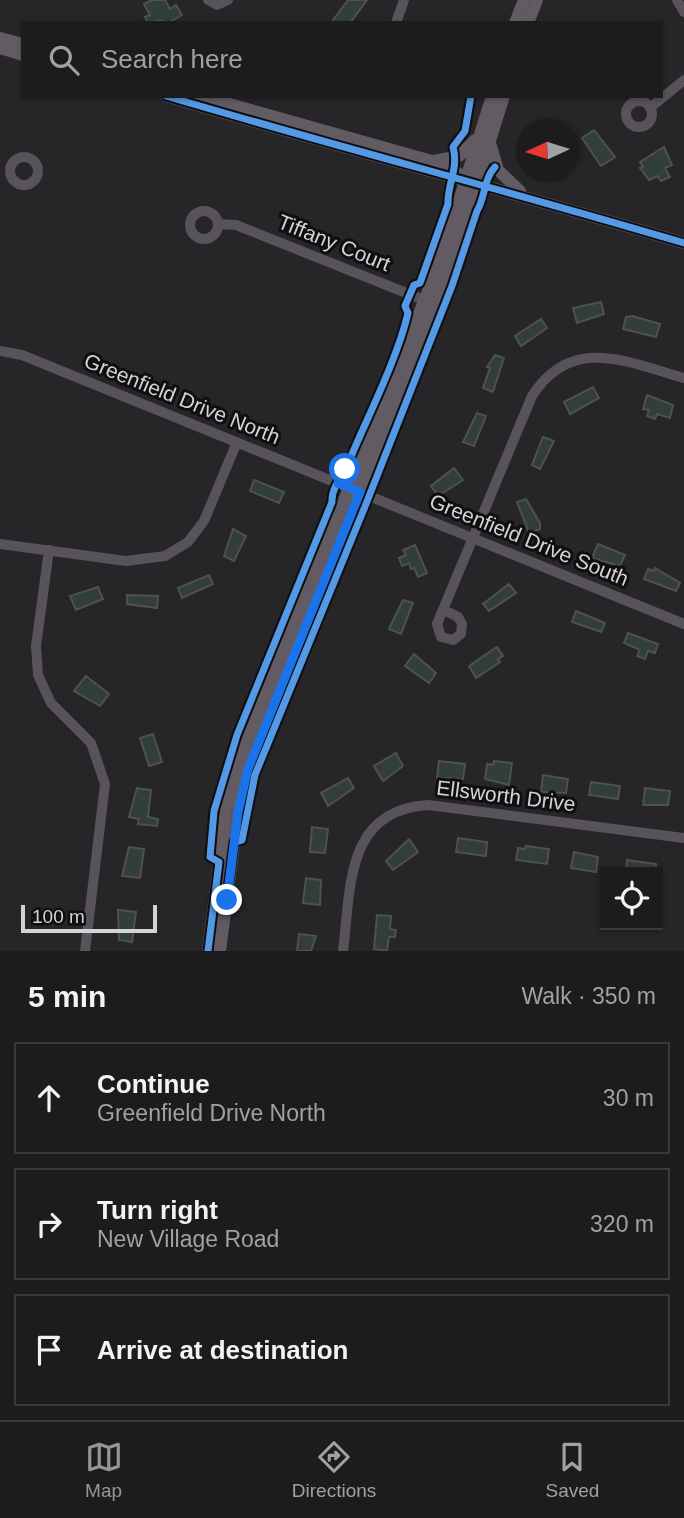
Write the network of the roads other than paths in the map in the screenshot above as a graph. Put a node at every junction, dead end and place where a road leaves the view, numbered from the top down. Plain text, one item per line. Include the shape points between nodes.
1 (208, 0) edge
2 (228, 0) edge
3 (404, 0) edge
4 (524, 0) edge
5 (537, 0) edge
6 (677, 0) edge
7 (684, 12) edge
8 (397, 21) edge
9 (516, 21) edge
10 (529, 21) edge
11 (0, 38) edge
12 (21, 43) edge
13 (0, 48) edge
14 (21, 54) edge
15 (684, 80) edge
16 (663, 97) edge
17 (173, 98) edge
18 (208, 98) edge
19 (492, 98) edge
20 (503, 98) edge
21 (662, 98) edge
22 (650, 108) dead end
23 (487, 133) junction
24 (431, 161) junction
25 (473, 181) junction
26 (525, 195) junction
27 (218, 224) dead end
28 (684, 243) edge
29 (430, 302) junction
30 (0, 351) edge
31 (684, 378) edge
32 (237, 442) junction
33 (355, 490) junction
34 (474, 539) junction
35 (0, 544) edge
36 (49, 550) junction
37 (444, 610) dead end
38 (684, 624) edge
39 (684, 838) edge
40 (85, 951) edge
41 (208, 951) edge
42 (220, 951) edge
43 (343, 951) edge

1 - 2 street via 217,5
3 - 8 street
4 - 9 main road
5 - 10 main road
6 - 7 street
11 - 12 main road
13 - 14 main road
15 - 16 street
17 - 25 main road
18 - 24 main road
19 - 23 main road
20 - 23 main road
21 - 22 street
23 - 24 main road via 464,153
23 - 25 main road
23 - 26 main road via 495,167
24 - 25 main road
25 - 26 main road
25 - 29 main road
26 - 28 main road
27 - 29 street, Tiffany Court via 236,225
29 - 33 main road
30 - 32 street, Greenfield Drive North via 22,355
31 - 34 street via 600,356 572,361 550,373 532,396
32 - 33 street, Greenfield Drive North
32 - 36 street via 204,522 177,550 139,561
33 - 34 street, Greenfield Drive South
33 - 41 main road via 237,766 226,810
33 - 42 main road via 248,769
34 - 37 street
34 - 38 street, Greenfield Drive South
35 - 36 street
36 - 40 street via 36,646 38,675 51,703 91,743 105,784
39 - 43 street, Ellsworth Drive via 428,805 401,809 378,823 357,855

